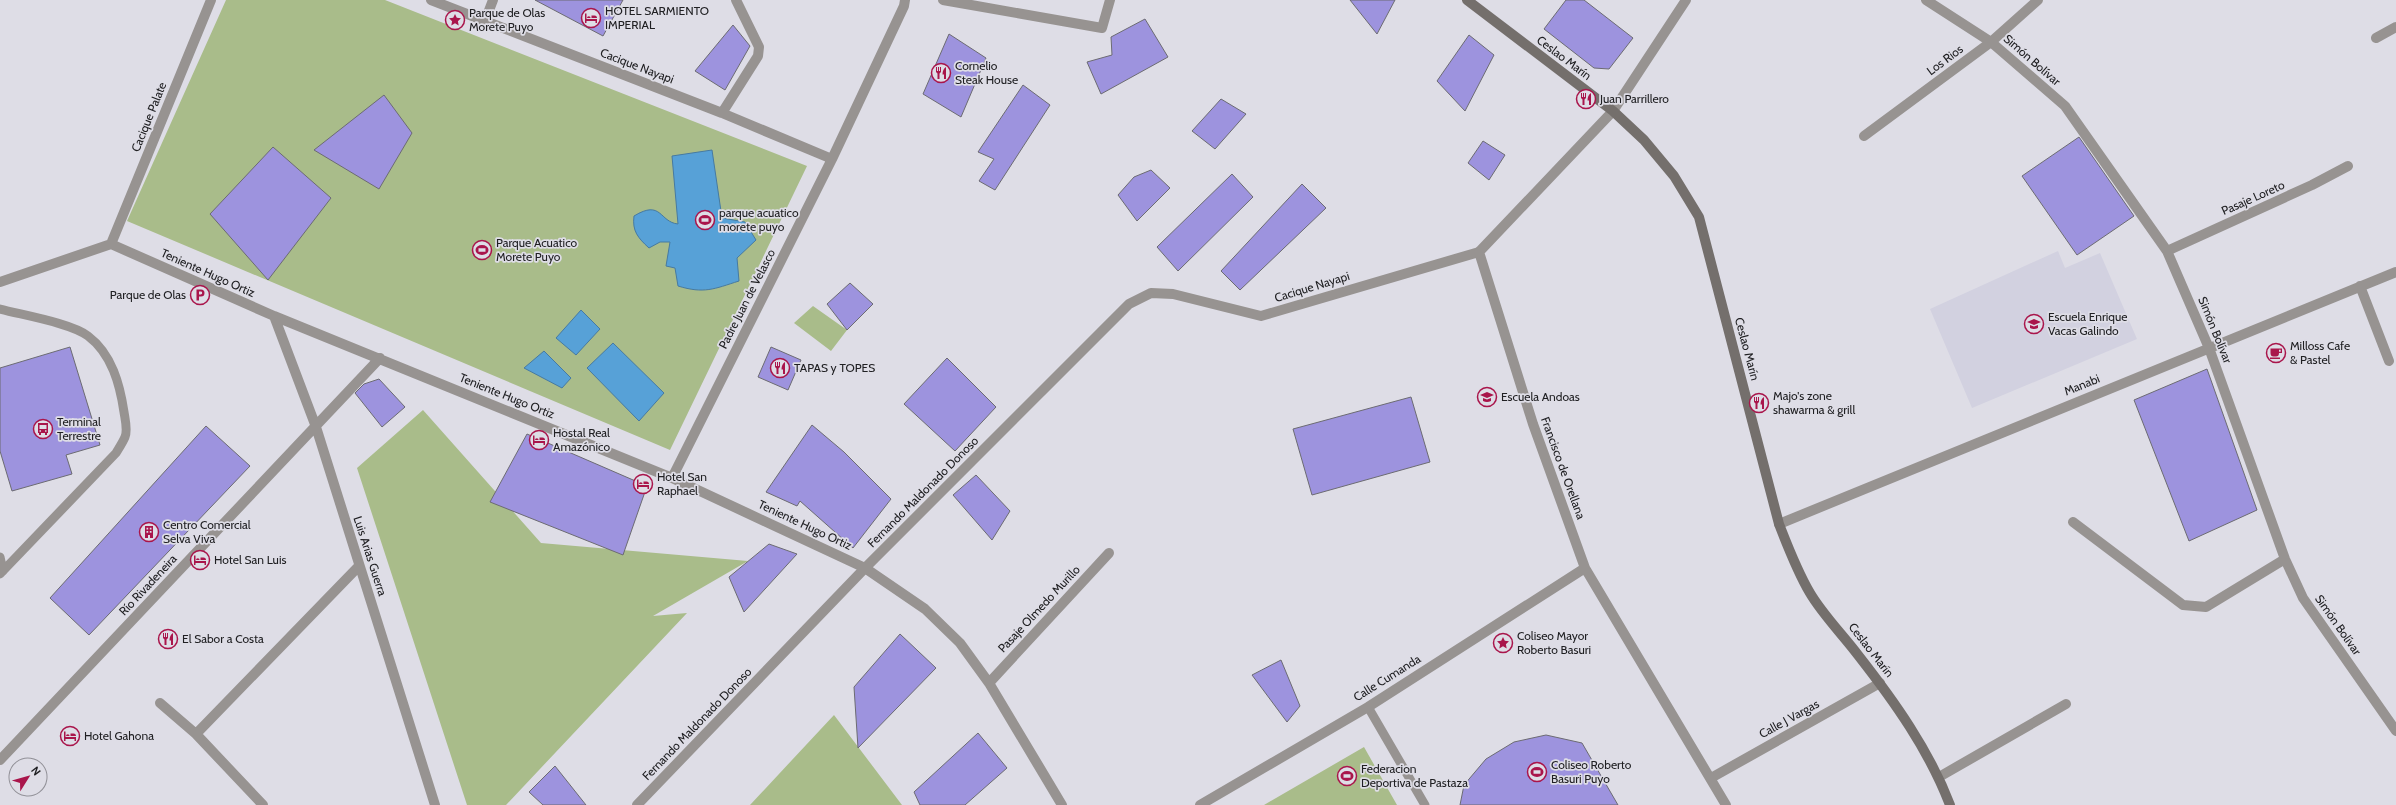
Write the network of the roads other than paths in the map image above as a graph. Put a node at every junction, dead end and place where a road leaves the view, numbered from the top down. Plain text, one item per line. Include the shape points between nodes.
1 (211, 0) edge
2 (431, 0) edge
3 (493, 0) edge
4 (736, 0) edge
5 (905, 0) edge
6 (944, 0) edge
7 (1110, 0) edge
8 (1467, 0) edge
9 (1686, 0) edge
10 (1926, 0) edge
11 (2038, 0) edge
12 (485, 21) junction
13 (2396, 27) edge
14 (2376, 38) dead end
15 (1991, 42) junction
16 (1613, 111) junction
17 (722, 113) junction
18 (1864, 136) dead end
19 (832, 159) junction
20 (2348, 166) dead end
21 (111, 244) junction
22 (2167, 251) junction
23 (1479, 252) junction
24 (2396, 272) edge
25 (0, 282) edge
26 (2360, 286) junction
27 (1151, 292) joint
28 (0, 309) edge
29 (274, 316) junction
30 (2209, 348) junction
31 (380, 358) junction
32 (2389, 361) dead end
33 (316, 427) junction
34 (672, 478) junction
35 (2072, 522) dead end
36 (1779, 524) junction
37 (1109, 553) dead end
38 (0, 557) edge
39 (2285, 559) junction
40 (359, 566) junction
41 (865, 568) junction
42 (1585, 568) junction
43 (2, 573) edge
44 (989, 683) junction
45 (1880, 683) junction
46 (160, 703) dead end
47 (2066, 704) dead end
48 (1368, 707) junction
49 (2396, 731) edge
50 (196, 734) junction
51 (0, 760) edge
52 (1939, 777) junction
53 (1711, 778) junction
54 (263, 805) edge
55 (435, 805) edge
56 (637, 805) edge
57 (1062, 805) edge
58 (1200, 805) edge
59 (1425, 805) edge
60 (1726, 805) edge
61 (1950, 805) edge

1 - 21 street, Cacique Palate
2 - 12 street, Cacique Nayapi
3 - 12 street
4 - 17 street via 759,47 758,56
5 - 19 street, Padre Juan de Velasco
6 - 7 street via 1102,28
8 - 16 main road, Ceslao Marín
9 - 16 street
10 - 15 street, Simón Bolívar
11 - 15 street, Los Rios
12 - 17 street, Cacique Nayapi
13 - 14 street
15 - 18 street, Los Rios
15 - 22 street, Simón Bolívar via 2065,106
16 - 23 street
16 - 36 main road, Ceslao Marín via 1644,140 1669,170 1699,217
17 - 19 street, Cacique Nayapi
19 - 34 street, Padre Juan de Velasco
20 - 22 street, Pasaje Loreto
21 - 25 street
21 - 29 street, Teniente Hugo Ortiz
22 - 30 street, Simón Bolívar
23 - 27 street, Cacique Nayapi via 1261,316 1173,294
23 - 42 street, Francisco de Orellana via 1533,424
24 - 26 street, Manabi
26 - 30 street, Manabi
26 - 32 street
27 - 41 street, Fernando Maldonado Donoso via 1129,304
28 - 43 lane via 71,328 88,336 116,373 126,422 126,436 116,453
29 - 31 street, Teniente Hugo Ortiz
29 - 33 street, Luis Arias Guerra
30 - 36 street, Manabi
30 - 39 street, Simón Bolívar
31 - 33 street, Río Rivadeneira
31 - 34 street, Teniente Hugo Ortiz
33 - 40 street, Luis Arias Guerra
33 - 51 street, Río Rivadeneira
34 - 41 street, Teniente Hugo Ortiz
35 - 39 street via 2183,605 2196,608 2206,607
36 - 45 main road, Ceslao Marín via 1792,558 1810,593
37 - 44 street, Pasaje Olmedo Murillo
38 - 43 lane
39 - 49 street, Simón Bolívar via 2304,598
40 - 50 street
40 - 55 street, Luis Arias Guerra
41 - 44 street, Teniente Hugo Ortiz via 925,609 960,643
41 - 56 street, Fernando Maldonado Donoso
42 - 48 street, Calle Cumanda
42 - 53 street, Francisco de Orellana
44 - 57 street, Teniente Hugo Ortiz
45 - 52 main road, Ceslao Marín
45 - 53 street, Calle J Vargas
46 - 50 street
47 - 52 street
48 - 58 street, Calle Cumanda
48 - 59 lane
50 - 54 street
52 - 61 main road, Ceslao Marín
53 - 60 street, Francisco de Orellana

